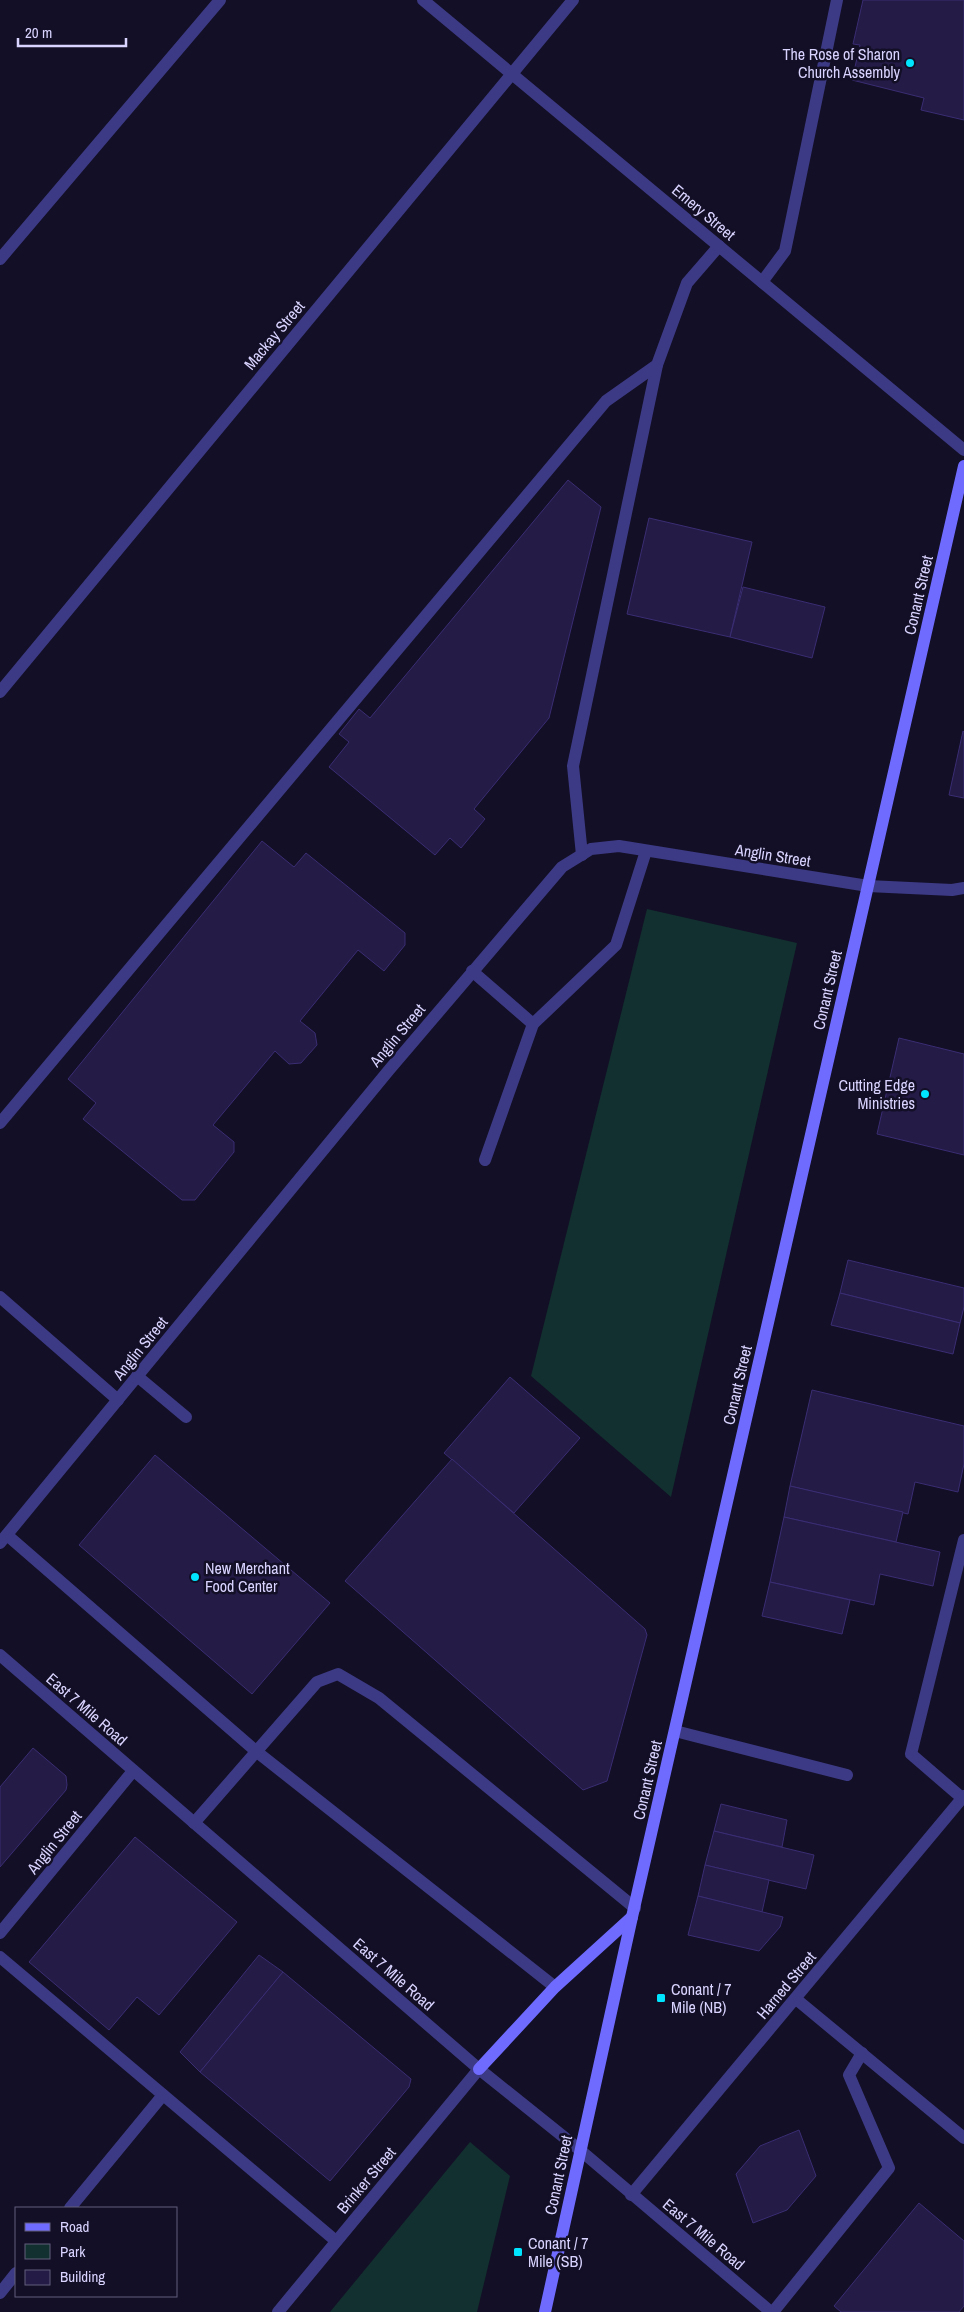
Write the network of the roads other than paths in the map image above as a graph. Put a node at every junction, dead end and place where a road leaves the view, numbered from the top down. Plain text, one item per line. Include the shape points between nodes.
1 (220, 0) edge
2 (423, 0) edge
3 (573, 0) edge
4 (837, 0) edge
5 (512, 74) junction
6 (719, 246) junction
7 (0, 259) edge
8 (762, 282) junction
9 (657, 366) junction
10 (964, 450) edge
11 (964, 466) edge
12 (0, 692) edge
13 (646, 851) junction
14 (582, 855) junction
15 (868, 886) junction
16 (964, 888) edge
17 (472, 971) junction
18 (533, 1024) junction
19 (0, 1122) edge
20 (484, 1160) dead end
21 (0, 1297) edge
22 (137, 1376) junction
23 (118, 1400) junction
24 (186, 1417) dead end
25 (3, 1539) edge
26 (964, 1540) edge
27 (0, 1655) edge
28 (675, 1731) junction
29 (257, 1752) junction
30 (133, 1771) junction
31 (847, 1775) dead end
32 (963, 1797) edge
33 (194, 1823) junction
34 (634, 1912) junction
35 (0, 1933) edge
36 (0, 1957) edge
37 (555, 1987) junction
38 (796, 1999) junction
39 (862, 2053) junction
40 (479, 2069) junction
41 (163, 2095) junction
42 (964, 2138) edge
43 (580, 2150) junction
44 (631, 2195) junction
45 (71, 2207) edge
46 (336, 2241) junction
47 (15, 2274) edge
48 (0, 2293) edge
49 (278, 2312) edge
50 (545, 2312) edge
51 (772, 2312) edge

1 - 7 street
2 - 5 street, Emery Street
3 - 5 street, Mackay Street
4 - 8 street via 785,252
5 - 6 street, Emery Street
5 - 12 street, Mackay Street
6 - 8 street, Emery Street
6 - 9 street via 687,282
8 - 10 street, Emery Street
9 - 14 street via 573,766
9 - 19 street via 606,401
11 - 15 main road, Conant Street
13 - 14 street, Anglin Street via 619,846 591,849
13 - 15 street, Anglin Street
13 - 18 street via 616,944
14 - 17 street, Anglin Street via 562,868
15 - 16 street, Anglin Street
15 - 28 main road, Conant Street
17 - 18 street
17 - 22 street, Anglin Street
18 - 20 street
21 - 23 street
22 - 23 street, Anglin Street
22 - 24 street
23 - 25 street, Anglin Street
25 - 29 street
26 - 32 street via 911,1754
27 - 30 street, East 7 Mile Road
28 - 31 street
28 - 34 main road, Conant Street
29 - 33 street
29 - 34 street via 317,1682 338,1674 379,1698
29 - 37 street
30 - 33 street, East 7 Mile Road
30 - 35 street, Anglin Street
32 - 38 street, Harned Street
33 - 40 street, East 7 Mile Road
34 - 37 main road
34 - 43 main road, Conant Street
36 - 41 street
37 - 40 main road
38 - 39 street
38 - 44 street, Harned Street
39 - 42 street
39 - 51 street via 850,2075 889,2168
40 - 43 street, East 7 Mile Road
40 - 46 street, Brinker Street
41 - 45 street
41 - 46 street
43 - 44 street, East 7 Mile Road
43 - 50 main road, Conant Street
44 - 51 street, East 7 Mile Road
46 - 49 street, Brinker Street
47 - 48 street

